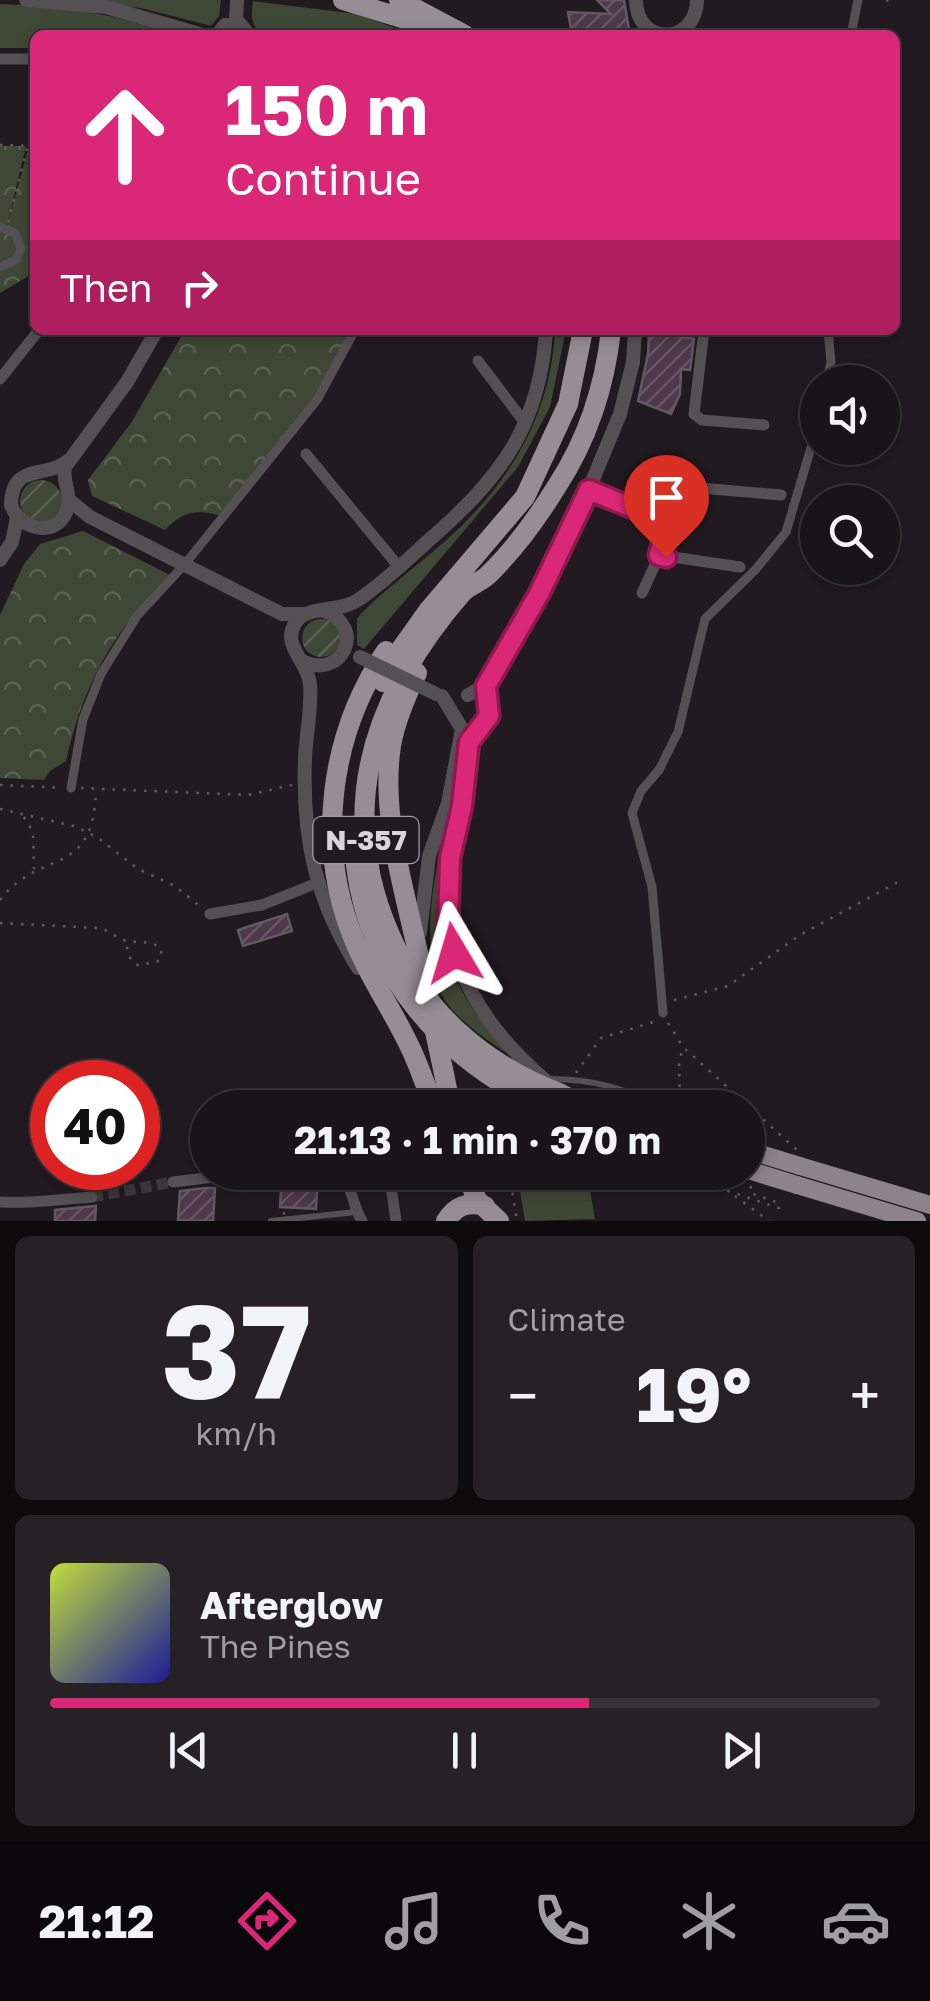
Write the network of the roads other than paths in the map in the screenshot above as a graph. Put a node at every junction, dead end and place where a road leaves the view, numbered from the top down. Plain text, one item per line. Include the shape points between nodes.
1 (26, 0) edge
2 (237, 0) edge
3 (343, 0) edge
4 (399, 0) edge
5 (636, 0) edge
6 (697, 0) edge
7 (712, 0) edge
8 (858, 0) edge
9 (639, 18) junction
10 (693, 19) junction
11 (238, 24) edge
12 (187, 30) edge
13 (427, 30) edge
14 (456, 30) edge
15 (640, 30) edge
16 (651, 30) edge
17 (683, 30) edge
18 (687, 30) edge
19 (852, 30) edge
20 (30, 59) edge
21 (0, 60) edge
22 (3, 228) edge
23 (30, 242) edge
24 (20, 243) junction
25 (0, 266) edge
26 (35, 335) edge
27 (154, 335) edge
28 (352, 335) edge
29 (545, 335) edge
30 (583, 335) edge
31 (609, 335) edge
32 (635, 335) edge
33 (703, 335) edge
34 (828, 335) edge
35 (478, 361) dead end
36 (829, 365) edge
37 (0, 379) edge
38 (525, 423) junction
39 (764, 426) dead end
40 (306, 454) dead end
41 (68, 460) junction
42 (806, 465) edge
43 (536, 468) junction
44 (46, 472) junction
45 (63, 482) junction
46 (589, 490) junction
47 (782, 494) dead end
48 (8, 502) edge
49 (67, 507) junction
50 (670, 512) junction
51 (31, 527) junction
52 (12, 542) junction
53 (659, 555) junction
54 (0, 560) edge
55 (186, 564) junction
56 (399, 566) junction
57 (740, 567) dead end
58 (485, 578) junction
59 (642, 594) dead end
60 (324, 610) junction
61 (282, 614) junction
62 (304, 614) junction
63 (292, 630) junction
64 (345, 649) junction
65 (302, 661) junction
66 (486, 686) junction
67 (439, 695) junction
68 (465, 696) junction
69 (487, 705) junction
70 (452, 715) junction
71 (462, 729) junction
72 (478, 729) junction
73 (72, 788) road end
74 (317, 883) junction
75 (210, 914) road end
76 (420, 962) junction
77 (383, 1000) junction
78 (663, 1012) road end
79 (526, 1082) junction
80 (427, 1090) edge
81 (447, 1090) edge
82 (526, 1090) edge
83 (544, 1090) edge
84 (765, 1155) edge
85 (765, 1175) edge
86 (190, 1180) edge
87 (173, 1182) tunnel mouth
88 (350, 1190) edge
89 (391, 1190) edge
90 (456, 1190) edge
91 (473, 1190) edge
92 (92, 1197) tunnel mouth
93 (0, 1202) edge
94 (930, 1205) edge
95 (492, 1214) edge
96 (359, 1216) edge
97 (449, 1216) edge
98 (271, 1221) edge
99 (396, 1221) edge
100 (917, 1221) edge

1 - 12 street via 127,11
2 - 11 street
3 - 13 highway
4 - 14 highway
5 - 9 street
6 - 10 street
7 - 10 street
8 - 19 street
9 - 15 street
9 - 16 street
10 - 17 street
10 - 18 street
20 - 21 street
22 - 24 street
23 - 24 street
24 - 25 street via 16,260
26 - 37 street
27 - 41 street
28 - 55 street via 316,400
29 - 38 street
30 - 43 highway, N-357 via 568,404
31 - 58 highway, N-357 via 600,392 572,462
32 - 46 street via 620,414
33 - 39 street via 694,414
34 - 36 street
35 - 38 street
38 - 56 street via 482,492
40 - 56 street
41 - 44 street
41 - 45 street
42 - 78 street via 786,532 705,619 678,732 632,813 652,887
43 - 77 highway via 416,607 369,676 342,745 332,804 334,861 354,942
43 - 79 highway, N-357 via 525,497 428,611 379,690 358,760 352,828 361,904 390,971 461,1056
44 - 45 street
44 - 48 street via 25,475
45 - 49 street
46 - 50 street via 635,509
46 - 66 street
47 - 50 street via 678,485
48 - 51 street
48 - 52 street
49 - 51 street via 48,528
49 - 55 street
50 - 53 street
51 - 52 street
52 - 54 street
53 - 57 street
53 - 59 street
55 - 61 street
55 - 73 street via 138,616 101,674 83,718
56 - 60 street via 348,606
58 - 76 highway via 417,673 391,748 394,835
58 - 79 highway, N-357 via 440,620 392,693 370,762 365,826 375,900 402,962 463,1038
60 - 62 street
60 - 64 street via 344,626
61 - 62 street
61 - 63 street
62 - 63 street
63 - 65 street
64 - 65 street via 328,665
64 - 67 street, bridge
65 - 74 street via 311,690 305,782
66 - 68 street
66 - 69 street
67 - 68 street
67 - 70 street
68 - 69 street
68 - 70 street
69 - 72 street via 489,716
70 - 71 street
71 - 72 street
71 - 76 street via 423,885
72 - 79 street via 469,742 450,858 448,926 462,978 516,1055
74 - 75 street via 262,905
74 - 77 street via 339,938
76 - 81 highway, bridge
77 - 80 highway
79 - 82 lane
79 - 83 highway, N-357
84 - 94 main road, bridge
85 - 100 main road, bridge
86 - 87 street
88 - 96 street
89 - 99 street
90 - 97 highway
91 - 95 highway
92 - 93 street
95 - 97 highway via 464,1205
96 - 98 lane

